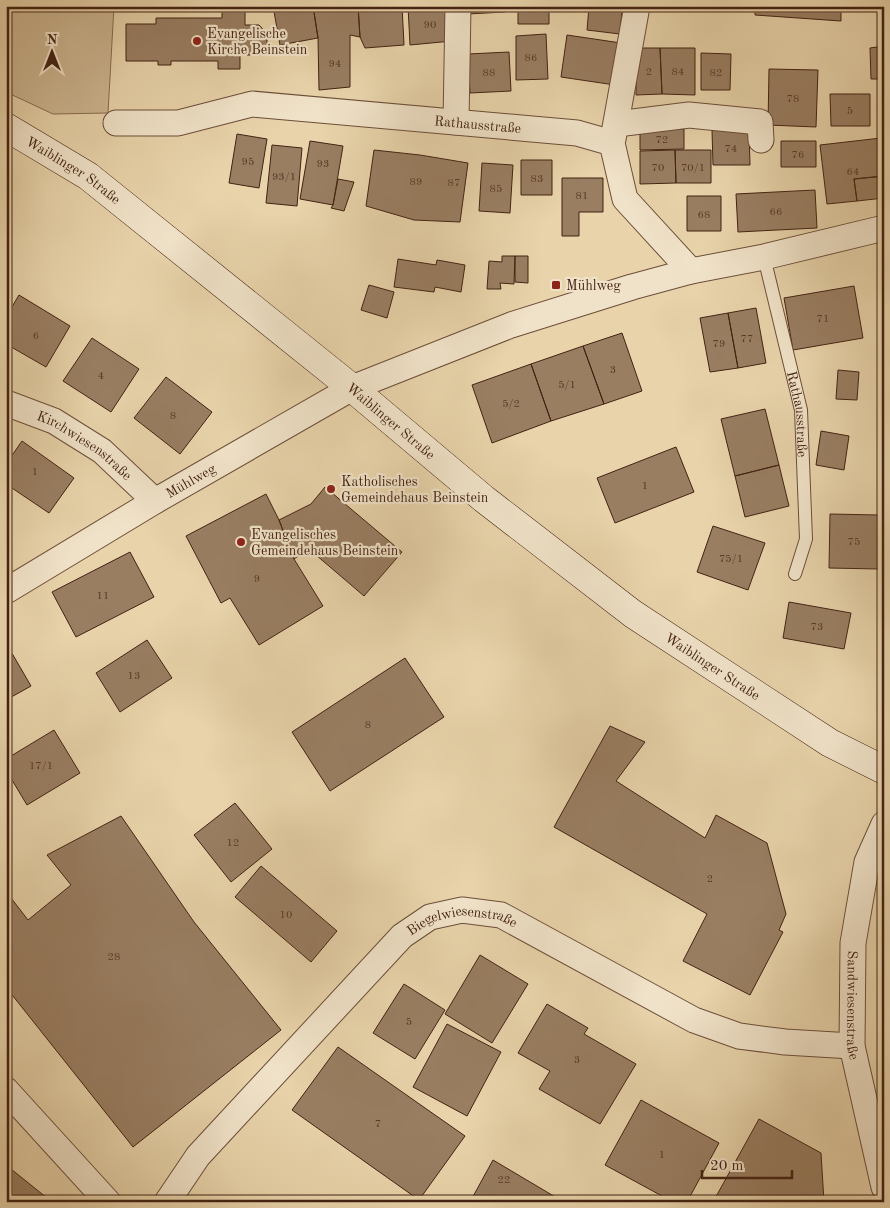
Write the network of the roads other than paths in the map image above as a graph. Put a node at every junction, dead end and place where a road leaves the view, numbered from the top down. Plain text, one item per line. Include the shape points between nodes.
1 (458, 6) edge
2 (637, 6) edge
3 (456, 122) junction
4 (116, 123) dead end
5 (6, 127) edge
6 (614, 134) junction
7 (761, 140) dead end
8 (884, 228) edge
9 (764, 257) junction
10 (690, 271) junction
11 (352, 388) junction
12 (6, 403) edge
13 (154, 501) junction
14 (796, 574) dead end
15 (6, 591) edge
16 (884, 770) edge
17 (884, 824) edge
18 (852, 1046) junction
19 (6, 1090) edge
20 (884, 1187) edge
21 (108, 1202) edge
22 (167, 1202) edge

1 - 3 street
2 - 6 street
3 - 4 street, Rathausstraße via 252,104 178,123
3 - 6 street, Rathausstraße
5 - 11 street, Waiblinger Straße via 88,176
6 - 7 street, Rathausstraße via 689,115 760,122
6 - 10 street via 625,200
8 - 9 street
9 - 10 street
9 - 14 lane, Rathausstraße via 801,410 806,539
10 - 11 street, Mühlweg via 511,325
11 - 13 street, Mühlweg
11 - 16 street, Waiblinger Straße via 484,499 633,614 830,743
12 - 13 street, Kirchwiesenstraße via 54,421 102,450
13 - 15 street, Mühlweg
17 - 18 street, Sandwiesenstraße via 867,862 853,943
18 - 20 street, Sandwiesenstraße
18 - 22 street, Biegelwiesenstraße via 739,1036 694,1020 501,914 462,910 430,917 402,936 198,1156
19 - 21 street

